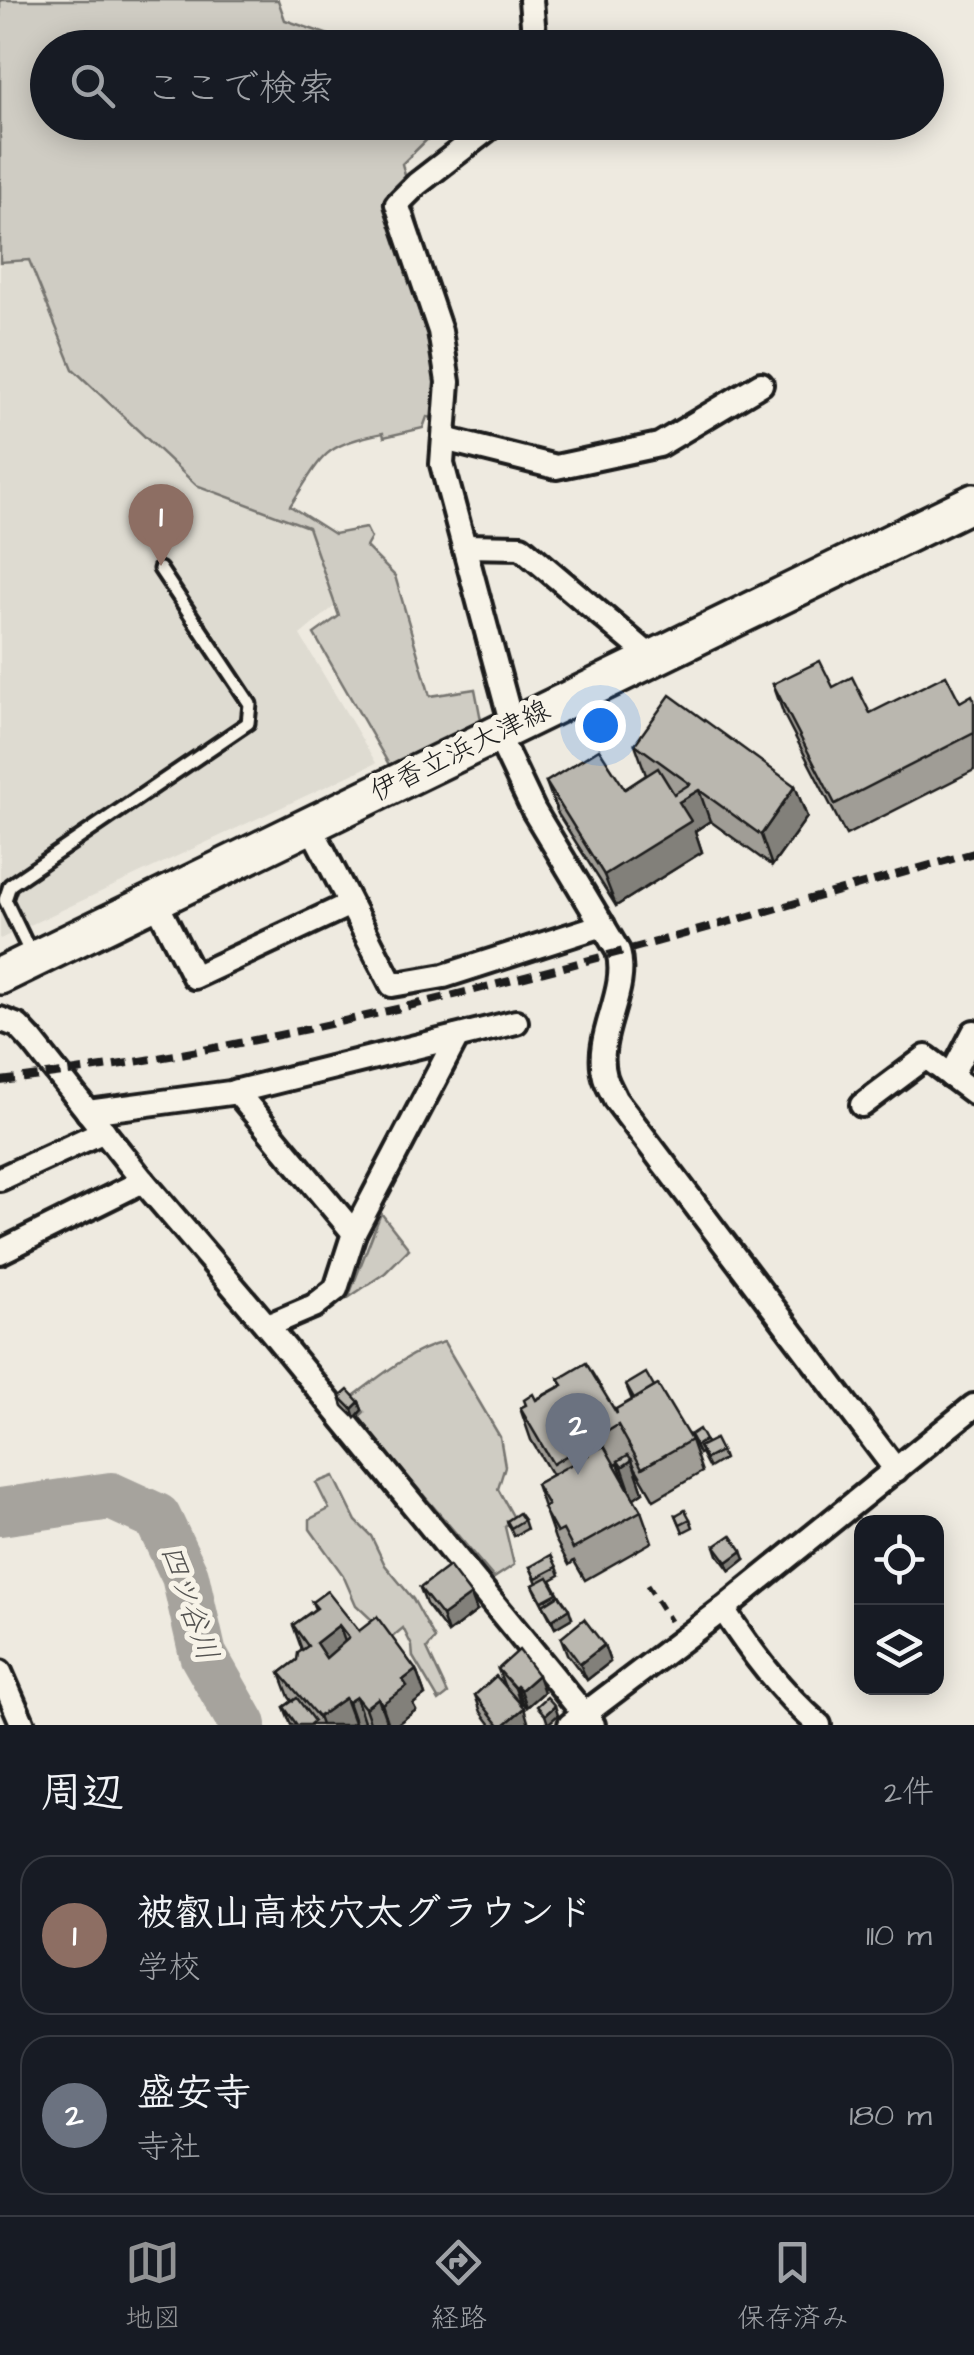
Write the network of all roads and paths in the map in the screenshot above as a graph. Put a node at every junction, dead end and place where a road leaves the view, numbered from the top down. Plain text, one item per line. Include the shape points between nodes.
1 (531, 0) edge
2 (533, 30) edge
3 (474, 140) edge
4 (761, 384) dead end
5 (444, 439) junction
6 (974, 502) edge
7 (464, 546) junction
8 (160, 569) dead end
9 (651, 657) junction
10 (505, 729) junction
11 (310, 825) junction
12 (156, 902) junction
13 (350, 904) junction
14 (603, 925) junction
15 (34, 960) junction
16 (0, 976) edge
17 (0, 1019) edge
18 (516, 1022) dead end
19 (974, 1032) edge
20 (457, 1037) junction
21 (951, 1076) junction
22 (236, 1091) junction
23 (974, 1092) edge
24 (862, 1106) dead end
25 (88, 1112) junction
26 (104, 1132) junction
27 (0, 1178) edge
28 (144, 1181) junction
29 (354, 1234) junction
30 (0, 1252) edge
31 (267, 1326) junction
32 (974, 1406) edge
33 (896, 1470) junction
34 (647, 1585) dead end
35 (723, 1609) junction
36 (682, 1640) junction
37 (0, 1672) edge
38 (583, 1721) edge
39 (23, 1725) edge
40 (819, 1725) edge

1 - 2 street
3 - 5 street via 397,204 440,331 448,382
4 - 5 street via 659,444 556,466
5 - 7 street via 442,464
6 - 9 main road, 伊香立浜大津線
7 - 9 street via 521,547
7 - 10 street
8 - 15 lane via 250,704 248,723 10,884 5,900
9 - 10 main road, 伊香立浜大津線
10 - 11 main road, 伊香立浜大津線
10 - 14 street via 534,811
11 - 12 main road, 伊香立浜大津線
11 - 13 street
12 - 13 street via 194,977
12 - 15 main road, 伊香立浜大津線
13 - 14 street via 392,985 444,976
14 - 33 street via 621,963 604,1074 615,1099
15 - 16 main road, 伊香立浜大津線
17 - 25 street via 25,1034
18 - 20 street
19 - 21 street
20 - 22 street
20 - 29 street
21 - 23 street
21 - 24 street via 926,1057
22 - 25 street
22 - 29 street
25 - 26 street
26 - 27 street
26 - 28 street
28 - 30 street
28 - 31 street
29 - 31 street via 336,1289
31 - 38 street
32 - 33 street
33 - 35 street
34 - 36 path
35 - 36 street
35 - 40 street via 752,1653
36 - 38 street
37 - 39 street

